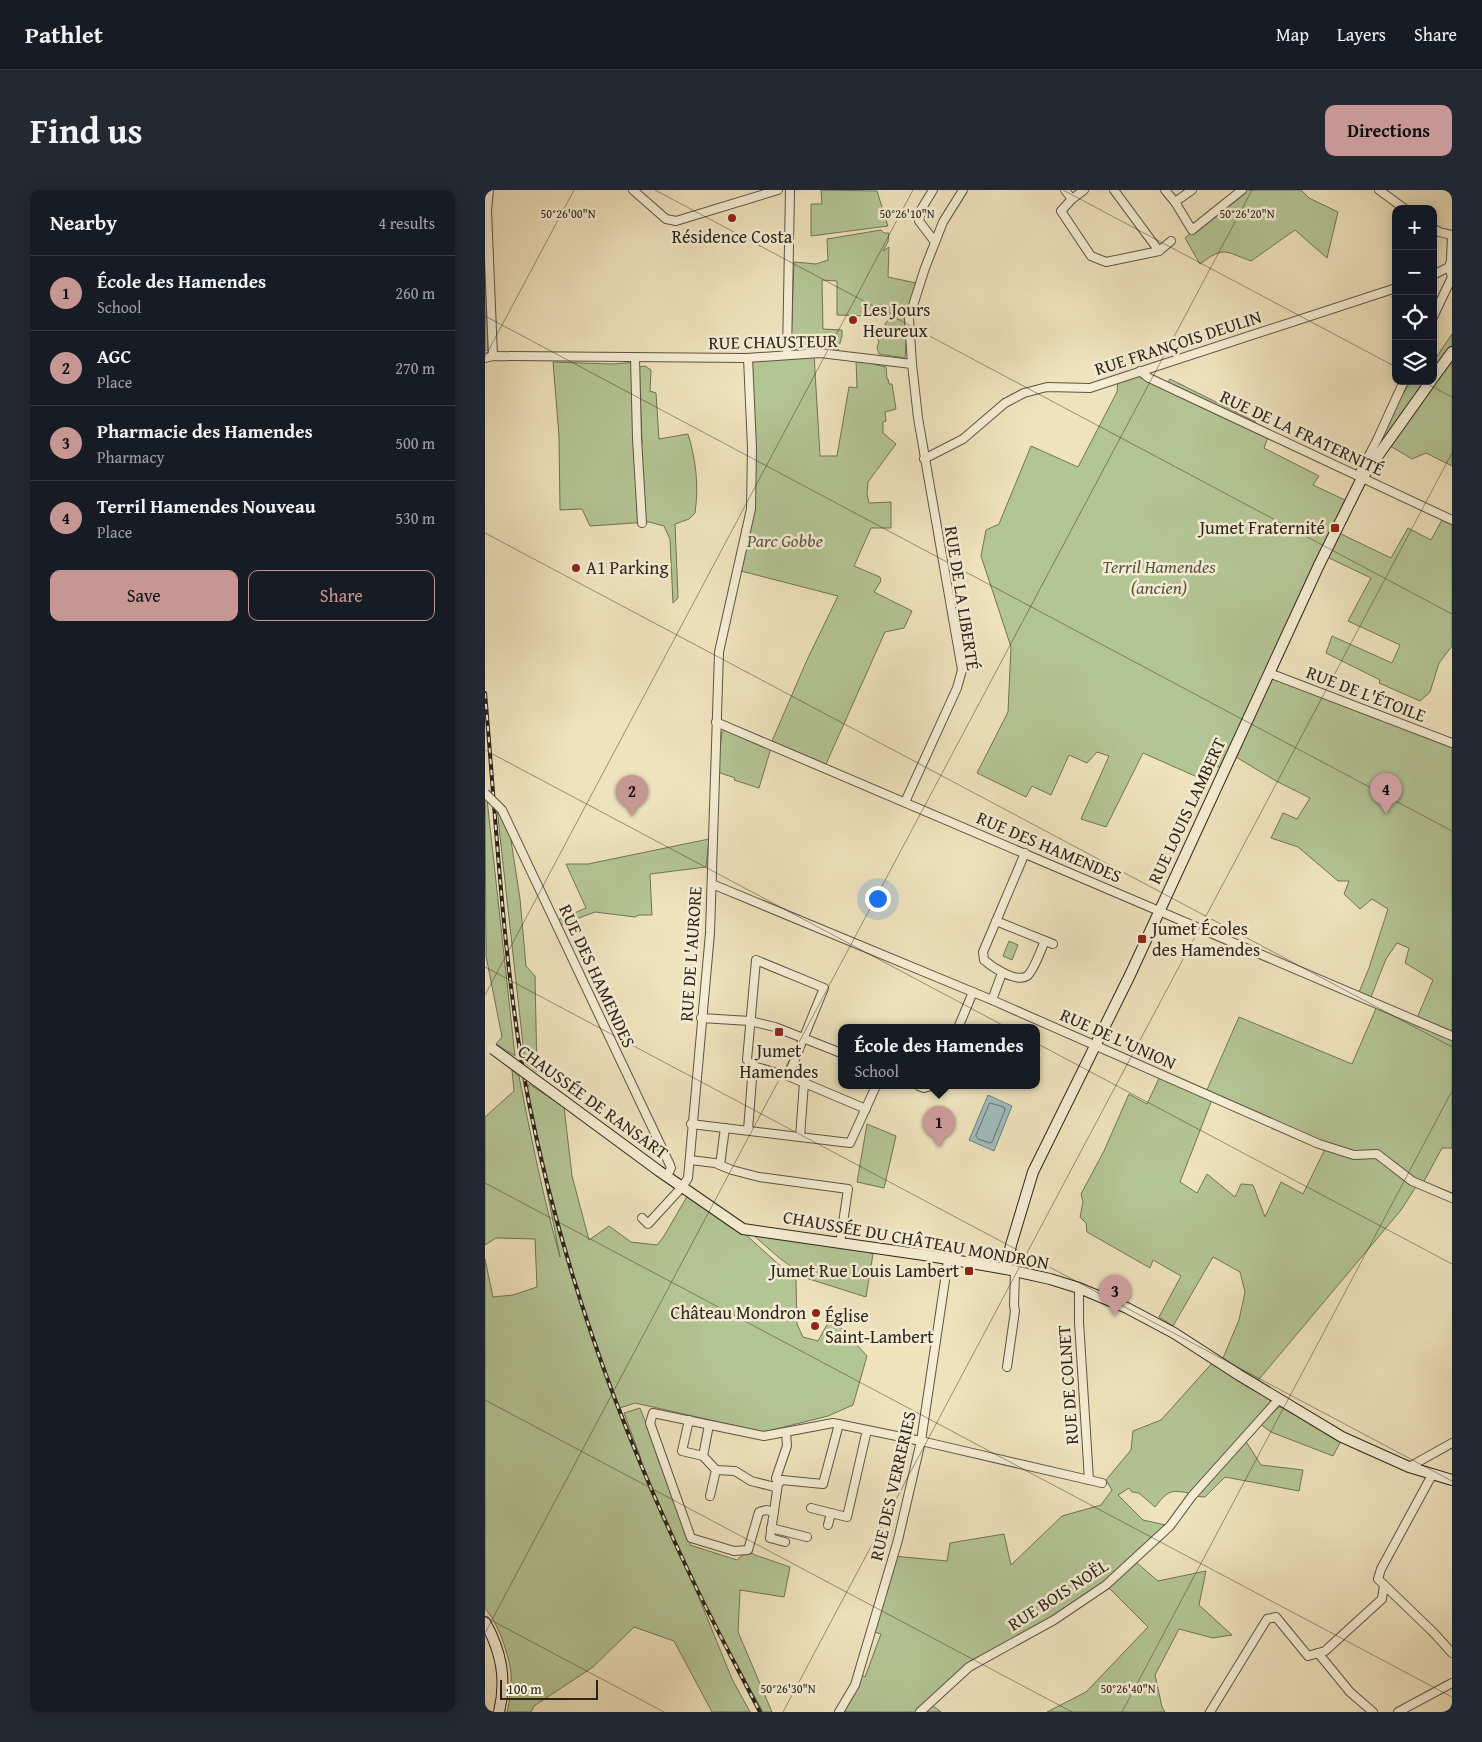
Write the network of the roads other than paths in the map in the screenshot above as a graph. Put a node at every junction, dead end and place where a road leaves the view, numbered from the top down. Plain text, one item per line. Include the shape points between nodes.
1 (489, 190) edge
2 (633, 190) edge
3 (778, 190) edge
4 (790, 190) edge
5 (933, 190) edge
6 (963, 190) edge
7 (1065, 190) edge
8 (1084, 190) edge
9 (1114, 190) edge
10 (1165, 190) edge
11 (1192, 190) edge
12 (1242, 190) edge
13 (1379, 190) edge
14 (1072, 199) junction
15 (1175, 202) junction
16 (1400, 205) edge
17 (1437, 231) edge
18 (1452, 235) edge
19 (1171, 241) dead end
20 (935, 242) junction
21 (1159, 251) junction
22 (1449, 267) junction
23 (1437, 273) edge
24 (1392, 289) edge
25 (1437, 309) edge
26 (1452, 352) edge
27 (787, 355) junction
28 (489, 357) edge
29 (635, 358) junction
30 (748, 358) junction
31 (912, 364) junction
32 (1141, 371) junction
33 (1437, 373) edge
34 (1402, 385) edge
35 (1428, 385) edge
36 (924, 459) junction
37 (1360, 477) junction
38 (1452, 520) edge
39 (642, 523) dead end
40 (1269, 673) junction
41 (716, 722) junction
42 (1452, 743) edge
43 (485, 793) edge
44 (905, 802) junction
45 (1025, 853) junction
46 (712, 884) junction
47 (1159, 910) junction
48 (996, 921) junction
49 (1045, 941) junction
50 (1053, 944) dead end
51 (1003, 973) junction
52 (973, 992) junction
53 (992, 1000) junction
54 (701, 1018) junction
55 (750, 1022) junction
56 (960, 1024) edge
57 (1452, 1036) edge
58 (804, 1038) junction
59 (1097, 1045) junction
60 (489, 1046) edge
61 (838, 1052) edge
62 (753, 1066) junction
63 (788, 1076) junction
64 (804, 1083) junction
65 (875, 1089) edge
66 (866, 1108) junction
67 (691, 1124) junction
68 (725, 1128) junction
69 (748, 1130) junction
70 (800, 1137) junction
71 (689, 1160) junction
72 (720, 1165) junction
73 (667, 1176) junction
74 (682, 1187) junction
75 (1452, 1198) edge
76 (642, 1218) dead end
77 (840, 1243) junction
78 (948, 1260) junction
79 (1011, 1270) junction
80 (1079, 1288) junction
81 (1007, 1367) dead end
82 (1279, 1399) junction
83 (689, 1420) junction
84 (839, 1424) junction
85 (709, 1425) junction
86 (867, 1430) junction
87 (786, 1432) junction
88 (921, 1441) junction
89 (1452, 1443) edge
90 (703, 1456) junction
91 (1409, 1467) junction
92 (716, 1470) junction
93 (1433, 1474) junction
94 (1089, 1480) junction
95 (1452, 1480) edge
96 (1102, 1483) dead end
97 (778, 1484) junction
98 (710, 1496) dead end
99 (811, 1508) dead end
100 (774, 1512) junction
101 (831, 1513) junction
102 (828, 1525) dead end
103 (771, 1528) junction
104 (807, 1537) dead end
105 (785, 1542) dead end
106 (1384, 1585) junction
107 (485, 1622) edge
108 (1318, 1653) junction
109 (1452, 1653) edge
110 (1452, 1683) edge
111 (499, 1712) edge
112 (839, 1712) edge
113 (920, 1712) edge
114 (1210, 1712) edge
115 (1373, 1712) edge
116 (1398, 1712) edge

1 - 28 street
2 - 3 street via 666,219 676,221
4 - 27 street
5 - 20 street via 919,220
6 - 20 street
7 - 14 street
8 - 14 street
9 - 21 street
10 - 15 street
11 - 15 street
12 - 15 street via 1192,230
13 - 16 street
14 - 21 street via 1061,211 1091,256 1107,262
17 - 18 street
18 - 22 street
19 - 21 street
20 - 31 street via 909,318
22 - 23 street
22 - 25 street via 1452,277
24 - 32 street, RUE FRANÇOIS DEULIN
26 - 33 main road
27 - 30 street, RUE CHAUSTEUR
27 - 31 street, RUE CHAUSTEUR via 819,353
28 - 29 street, RUE CHAUSTEUR
29 - 30 street, RUE CHAUSTEUR
29 - 39 street
30 - 41 street, RUE DE L'AURORE via 751,509 719,652
31 - 36 street, RUE DE LA LIBERTÉ
32 - 36 street, RUE FRANÇOIS DEULIN via 1090,388 1047,387 1024,393 1005,403 963,439
32 - 37 street, RUE DE LA FRATERNITÉ via 1149,378
34 - 37 street
35 - 37 main road, RUE LOUIS LAMBERT
36 - 44 street, RUE DE LA LIBERTÉ via 962,670 957,688
37 - 38 street, RUE DE LA FRATERNITÉ
37 - 40 main road, RUE LOUIS LAMBERT
40 - 42 street, RUE DE L'ÉTOILE
40 - 47 main road, RUE LOUIS LAMBERT
41 - 44 street, RUE DES HAMENDES
41 - 46 street, RUE DE L'AURORE
43 - 73 street, RUE DES HAMENDES, bridge via 502,810 670,1165
44 - 45 street, RUE DES HAMENDES
45 - 47 street, RUE DES HAMENDES
45 - 48 street
46 - 52 street, RUE DE L'UNION
46 - 54 street, RUE DE L'AURORE
47 - 57 street, RUE DES HAMENDES
47 - 59 main road, RUE LOUIS LAMBERT
48 - 49 street
48 - 51 street via 983,952 984,960
49 - 50 street
49 - 51 street via 1027,976 1019,978
51 - 53 street
52 - 53 street, RUE DE L'UNION
52 - 56 street
53 - 59 street, RUE DE L'UNION
54 - 55 street
54 - 67 street, RUE DE L'AURORE
55 - 58 street
55 - 58 street via 756,960 824,988
55 - 62 street via 747,1060
58 - 61 street
58 - 63 street
59 - 75 street, RUE DE L'UNION via 1319,1144 1349,1154 1379,1155 1412,1181
59 - 79 main road, RUE LOUIS LAMBERT via 1033,1172 1011,1245
60 - 73 main road, CHAUSSÉE DE RANSART, bridge
62 - 63 street
62 - 69 street
63 - 64 street
64 - 66 street
64 - 70 street
65 - 66 street
66 - 70 street via 850,1143
67 - 68 street
67 - 71 street, RUE DE L'AURORE
68 - 69 street
68 - 72 street
69 - 70 street
71 - 72 street
71 - 74 street, RUE DE L'AURORE via 688,1178
72 - 77 street via 759,1177 848,1188
73 - 74 main road, CHAUSSÉE DE RANSART
74 - 76 street via 648,1224
74 - 77 main road, CHAUSSÉE DU CHÂTEAU MONDRON via 743,1229
77 - 78 main road, CHAUSSÉE DU CHÂTEAU MONDRON
78 - 79 main road, CHAUSSÉE DU CHÂTEAU MONDRON
78 - 88 street, RUE DES VERRERIES
79 - 80 main road, CHAUSSÉE DU CHÂTEAU MONDRON
79 - 81 street via 1016,1281 1015,1311
80 - 82 main road, CHAUSSÉE DU CHÂTEAU MONDRON via 1159,1325
80 - 94 street, RUE DE COLNET
82 - 91 main road, CHAUSSÉE DU CHÂTEAU MONDRON via 1342,1438
82 - 113 street, RUE BOIS NOËL via 1192,1496 1170,1526 1107,1585 1054,1620 969,1667
83 - 85 street
83 - 90 street via 683,1451
83 - 100 street via 653,1413 650,1423 691,1538 734,1551 748,1550 759,1512
84 - 86 street
84 - 87 street
84 - 97 street via 823,1484 783,1480
85 - 87 street via 764,1436
85 - 90 street
86 - 88 street
86 - 101 street via 847,1517
87 - 97 street via 787,1446 776,1478
88 - 94 street
88 - 112 street, RUE DES VERRERIES via 898,1540 864,1657 855,1685
89 - 91 street
90 - 92 street
91 - 93 main road, CHAUSSÉE DU CHÂTEAU MONDRON
92 - 97 street via 735,1471 751,1481 775,1487
92 - 98 street
93 - 95 main road, CHAUSSÉE DU CHÂTEAU MONDRON
93 - 106 street via 1381,1569 1378,1579
94 - 96 street
97 - 100 street
99 - 101 street
100 - 103 street
101 - 102 street
103 - 104 street
103 - 105 street via 770,1538
106 - 108 street via 1382,1599 1325,1651
106 - 109 street
107 - 111 main road via 495,1640 503,1667
108 - 114 street via 1308,1656 1276,1617 1267,1619
108 - 115 street via 1349,1692
110 - 116 street

